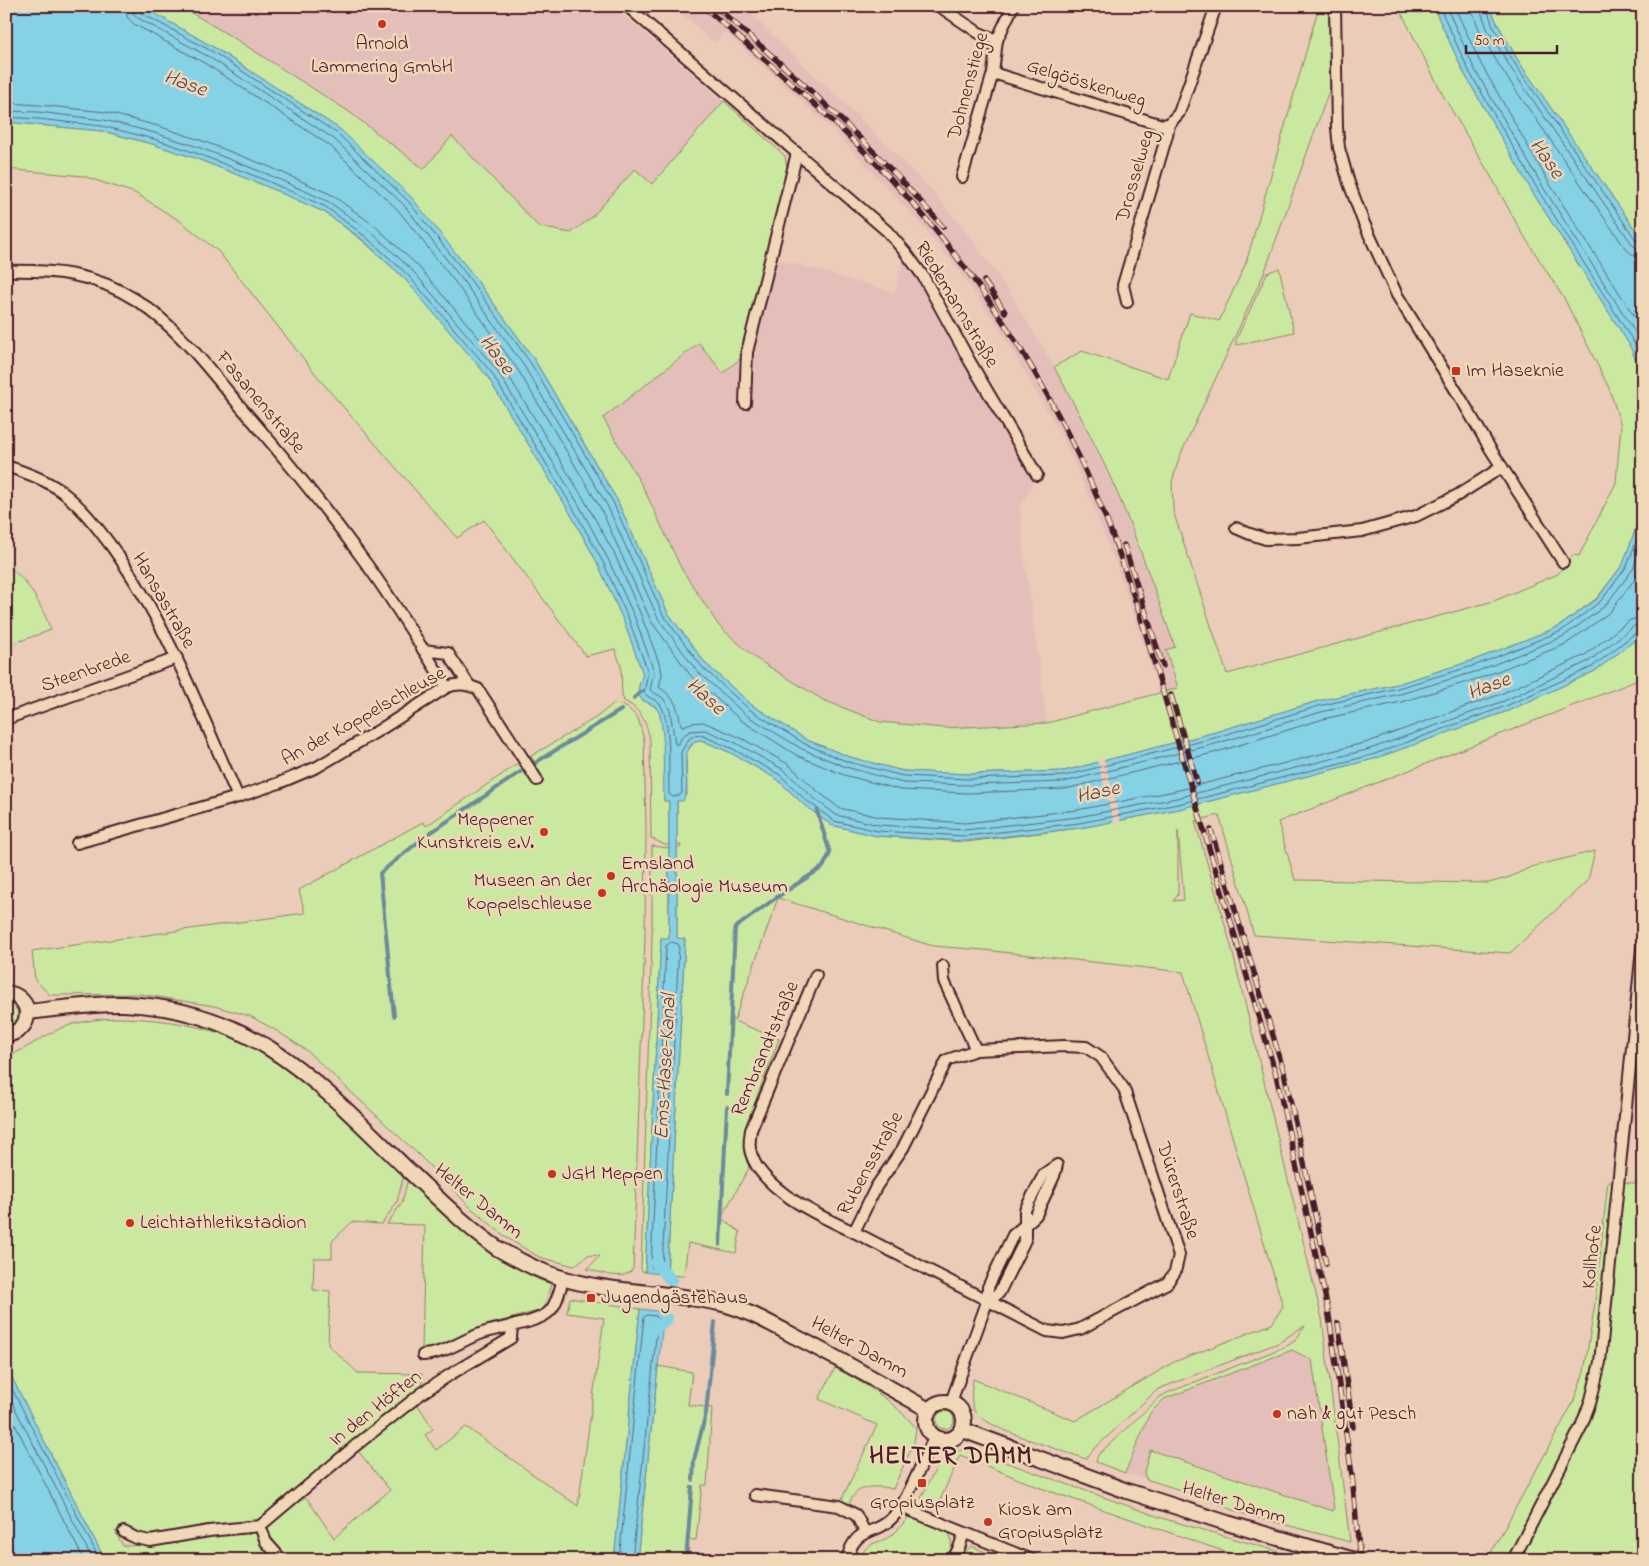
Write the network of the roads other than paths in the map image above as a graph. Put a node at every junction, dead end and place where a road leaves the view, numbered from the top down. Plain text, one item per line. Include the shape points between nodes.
1 (627, 6) edge
2 (939, 6) edge
3 (1013, 6) edge
4 (1216, 6) edge
5 (1336, 6) edge
6 (997, 40) junction
7 (993, 73) junction
8 (1169, 124) junction
9 (797, 153) junction
10 (962, 177) dead end
11 (6, 272) edge
12 (1127, 302) dead end
13 (745, 403) dead end
14 (6, 466) edge
15 (1502, 468) junction
16 (1037, 475) dead end
17 (1236, 528) dead end
18 (1563, 562) dead end
19 (423, 650) junction
20 (177, 658) junction
21 (469, 685) junction
22 (447, 687) junction
23 (6, 719) edge
24 (535, 776) dead end
25 (238, 797) junction
26 (77, 843) dead end
27 (1643, 939) edge
28 (943, 966) dead end
29 (816, 975) dead end
30 (6, 994) edge
31 (27, 1012) junction
32 (6, 1035) edge
33 (1086, 1047) joint
34 (976, 1050) junction
35 (1025, 1225) junction
36 (854, 1232) junction
37 (563, 1279) junction
38 (987, 1302) junction
39 (512, 1325) junction
40 (422, 1355) dead end
41 (951, 1402) junction
42 (929, 1410) junction
43 (963, 1430) junction
44 (935, 1437) junction
45 (755, 1495) dead end
46 (900, 1507) junction
47 (260, 1526) junction
48 (124, 1532) dead end
49 (865, 1532) junction
50 (964, 1533) junction
51 (282, 1560) edge
52 (848, 1560) edge
53 (952, 1560) edge
54 (1032, 1560) edge
55 (1354, 1560) edge
56 (1512, 1560) edge

1 - 9 street, Riedemannstraße
2 - 6 street
3 - 6 street, Dohnenstiege
4 - 8 street, Drosselweg via 1179,113
5 - 15 street via 1337,128 1349,183 1397,295
6 - 7 street, Dohnenstiege
7 - 8 street, Gelgööskenweg via 1162,126
7 - 10 street, Dohnenstiege
8 - 12 street, Drosselweg via 1123,286
9 - 13 street via 747,352
9 - 16 street, Riedemannstraße via 887,231 906,253 923,276
11 - 19 street, Fasanenstraße via 62,272 84,276 137,300 167,324 328,513 364,559
14 - 20 street, Hansastraße via 30,474 61,491 94,523 129,571
15 - 17 street via 1416,516 1362,531 1266,539
15 - 18 street
19 - 21 street via 448,653
19 - 22 street, Fasanenstraße
20 - 23 street, Steenbrede
20 - 25 street, Hansastraße
21 - 22 street, An der Koppelschleuse
21 - 24 street, An der Koppelschleuse via 478,689
22 - 25 street, An der Koppelschleuse via 317,767
25 - 26 street, An der Koppelschleuse
27 - 56 street, Kollhofe via 1600,1362 1581,1427
28 - 34 street via 944,981
29 - 36 street, Rembrandtstraße via 751,1130 750,1148 753,1160 770,1184 817,1215
30 - 31 street via 20,999
31 - 32 street via 20,1030
31 - 37 street, Helter Damm via 95,1004 154,1007 220,1022 254,1038 286,1058 328,1092 435,1195 497,1248
33 - 34 street, Rubensstraße
33 - 38 street, Dürerstraße via 1101,1057 1124,1089 1180,1254 1175,1272 1167,1283 1080,1329 1063,1333 1047,1331
34 - 36 street, Rubensstraße via 947,1060
35 - 35 street via 1036,1216 1057,1165 1044,1174 1025,1210
35 - 38 street via 1013,1235 988,1287
36 - 38 street, Rubensstraße
37 - 39 street, In den Höften via 548,1312
37 - 42 street, Helter Damm via 685,1297 746,1312 858,1369
38 - 41 street
39 - 40 street, In den Höften via 480,1333 436,1354
39 - 47 street, In den Höften via 511,1338 422,1393
41 - 42 street via 937,1404
41 - 43 street via 963,1412
42 - 44 street via 926,1424
43 - 44 street via 951,1439
43 - 55 street, Helter Damm via 1127,1491
44 - 46 street
45 - 49 street via 838,1506 856,1515
46 - 49 street via 888,1522
46 - 50 street
47 - 48 street via 150,1541
47 - 51 street via 266,1542
49 - 52 street via 850,1548
50 - 53 street
50 - 54 street

